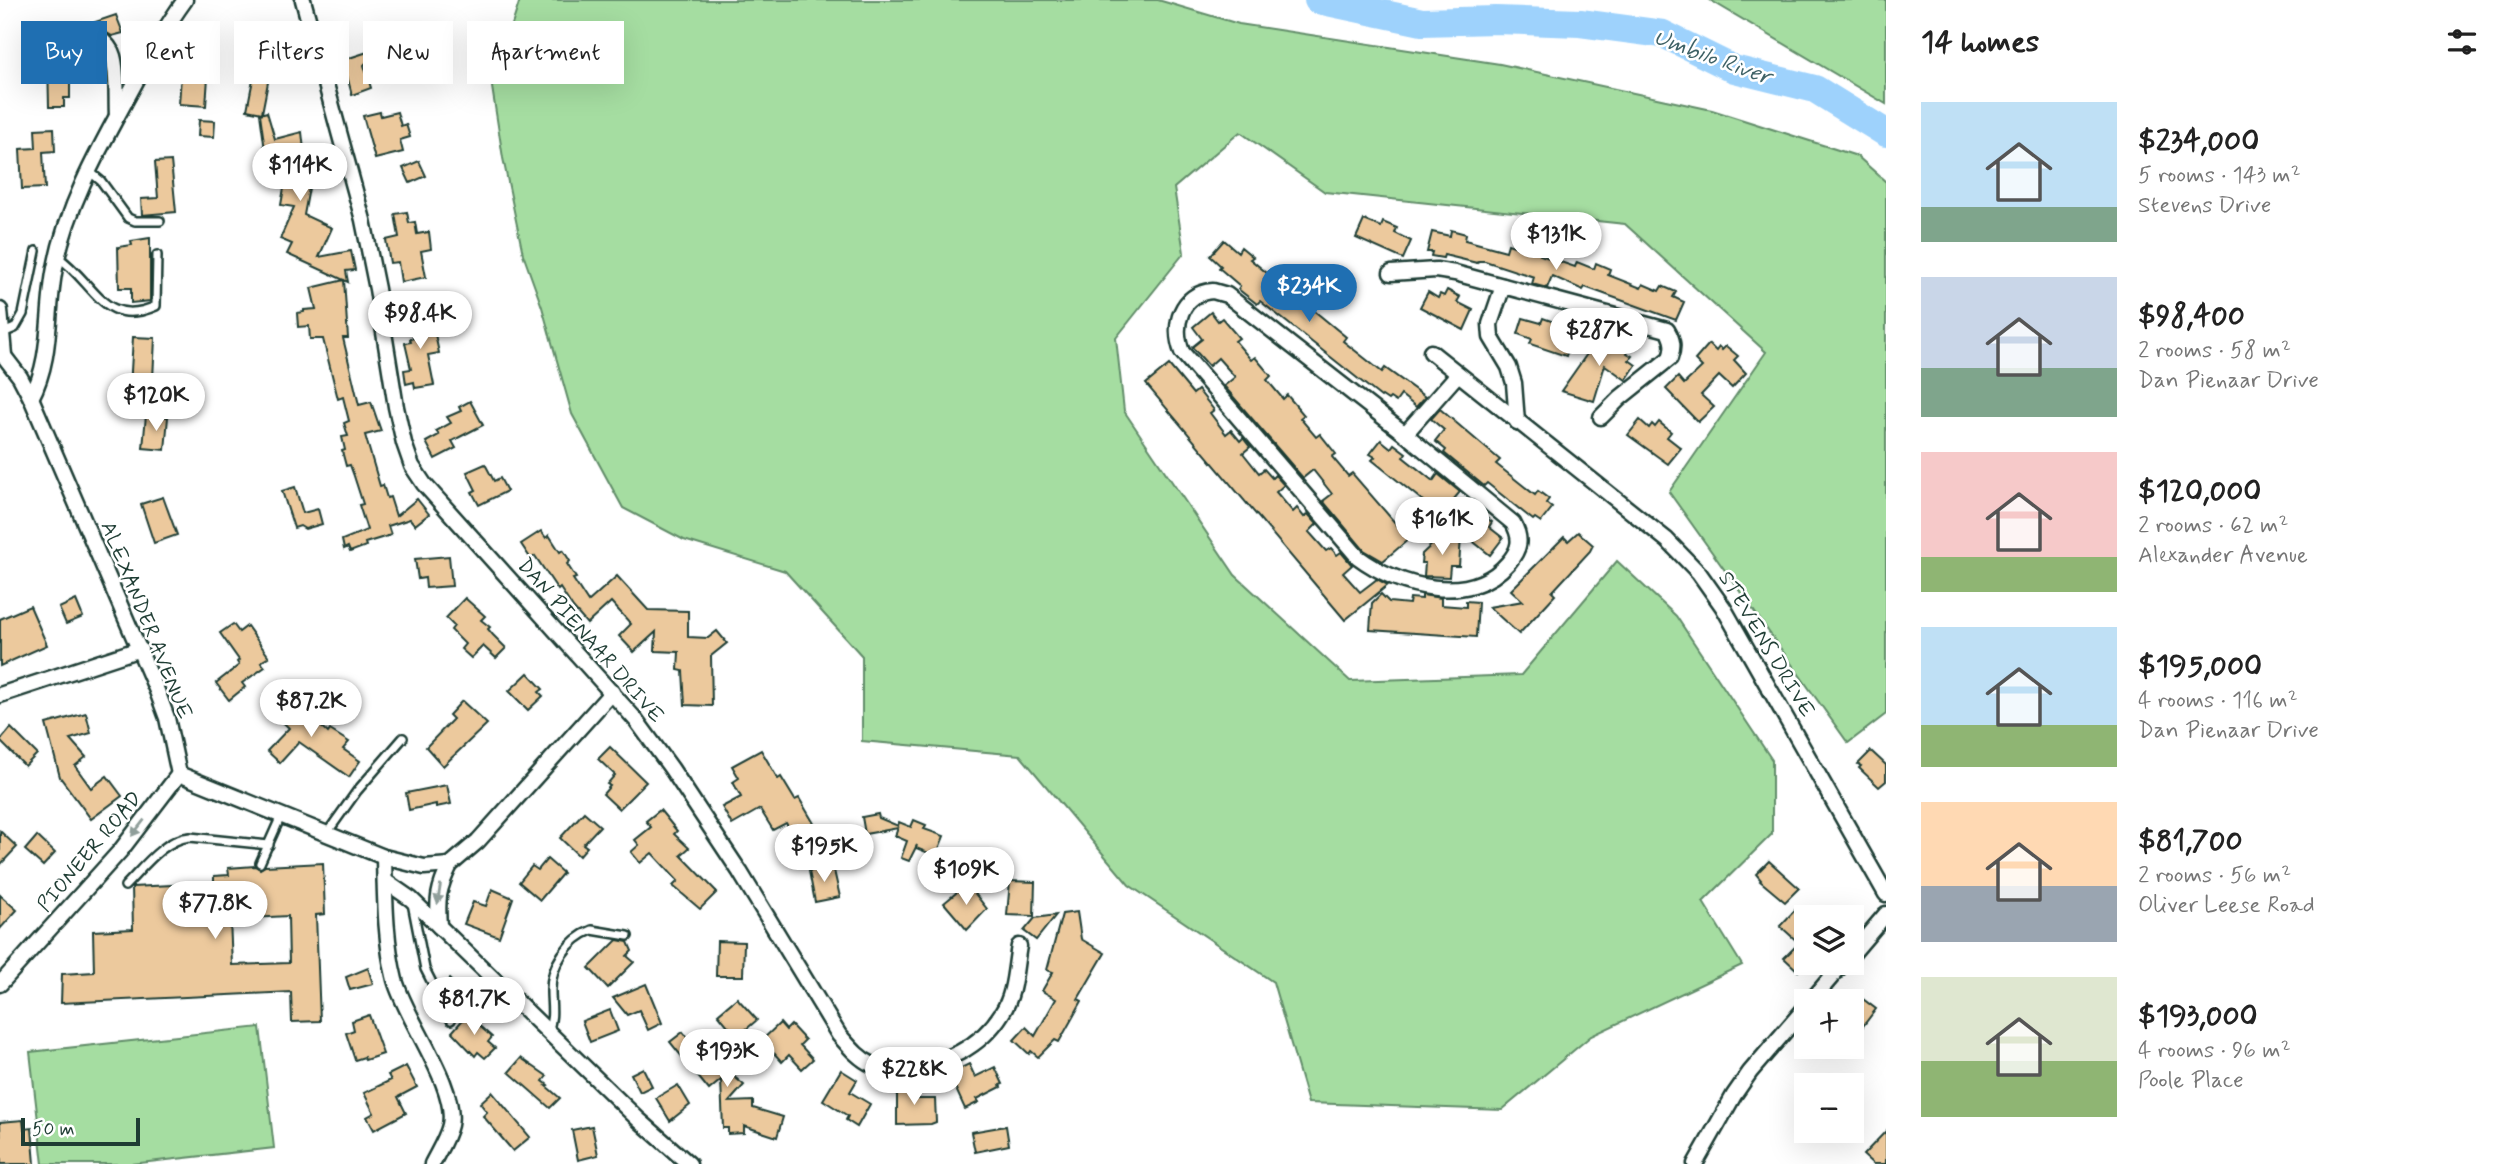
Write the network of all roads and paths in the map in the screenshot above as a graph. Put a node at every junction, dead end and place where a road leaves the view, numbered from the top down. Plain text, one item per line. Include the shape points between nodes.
1 (185, 0) edge
2 (303, 0) edge
3 (107, 45) edge
4 (117, 117) junction
5 (88, 171) junction
6 (160, 222) dead end
7 (36, 250) dead end
8 (157, 255) dead end
9 (58, 257) junction
10 (1391, 273) dead end
11 (1503, 286) junction
12 (0, 310) edge
13 (4, 333) junction
14 (1431, 352) dead end
15 (2, 353) edge
16 (1458, 374) junction
17 (32, 398) junction
18 (1601, 417) dead end
19 (1517, 422) junction
20 (1405, 433) junction
21 (140, 649) junction
22 (612, 692) junction
23 (0, 695) edge
24 (403, 738) dead end
25 (179, 774) junction
26 (281, 816) junction
27 (327, 833) junction
28 (269, 845) junction
29 (384, 857) junction
30 (260, 863) dead end
31 (450, 865) junction
32 (385, 881) junction
33 (125, 886) dead end
34 (1886, 894) edge
35 (411, 899) junction
36 (1886, 914) edge
37 (439, 926) junction
38 (628, 936) dead end
39 (1864, 940) edge
40 (1019, 946) dead end
41 (1833, 975) edge
42 (0, 984) edge
43 (1821, 989) edge
44 (451, 1020) dead end
45 (1794, 1021) edge
46 (547, 1031) junction
47 (432, 1164) edge
48 (689, 1164) edge
49 (1695, 1164) edge

1 - 4 street
2 - 22 street, DAN PIENAAR DRIVE via 363,220 396,407 412,466 424,485
3 - 4 street via 115,64
4 - 5 street
5 - 6 lane via 128,218
5 - 9 street
7 - 13 lane via 23,314 15,328
8 - 9 lane via 156,306 132,313 117,312
9 - 17 street via 46,361
10 - 11 street via 1436,270
11 - 18 street via 1667,330 1674,349 1670,358
11 - 19 street via 1490,324 1491,337 1514,383
12 - 13 street
13 - 15 street
14 - 16 street, STEVENS DRIVE
15 - 17 street, ALEXANDER AVENUE
16 - 19 street, STEVENS DRIVE
16 - 20 street
17 - 21 street, ALEXANDER AVENUE
19 - 34 street, STEVENS DRIVE via 1667,540 1699,573 1747,648
20 - 20 street via 1227,295 1202,292 1188,300 1177,328 1182,352 1358,557 1398,580 1445,589 1487,579 1502,569 1518,547 1520,536 1513,523
21 - 23 street
21 - 25 street, ALEXANDER AVENUE via 167,718
22 - 31 street via 478,841
22 - 40 street, DAN PIENAAR DRIVE via 687,791 839,1035 872,1065 919,1066 966,1049 987,1033 1004,1011
24 - 27 lane
25 - 26 street
25 -> 42 street, PIONEER ROAD via 121,850
26 - 27 street
26 - 28 lane
27 - 29 street
28 - 30 lane
28 - 33 lane via 179,838
29 - 31 street via 424,867
29 - 32 street
31 -> 37 street via 437,898
32 - 35 street
32 - 47 street via 396,981 450,1101 450,1128
35 - 37 street
35 - 44 lane via 425,969
36 - 39 street
37 - 46 street
38 - 46 lane via 592,930 559,959 550,988 552,1016
41 - 43 street
45 - 49 street via 1734,1095
46 - 48 street

